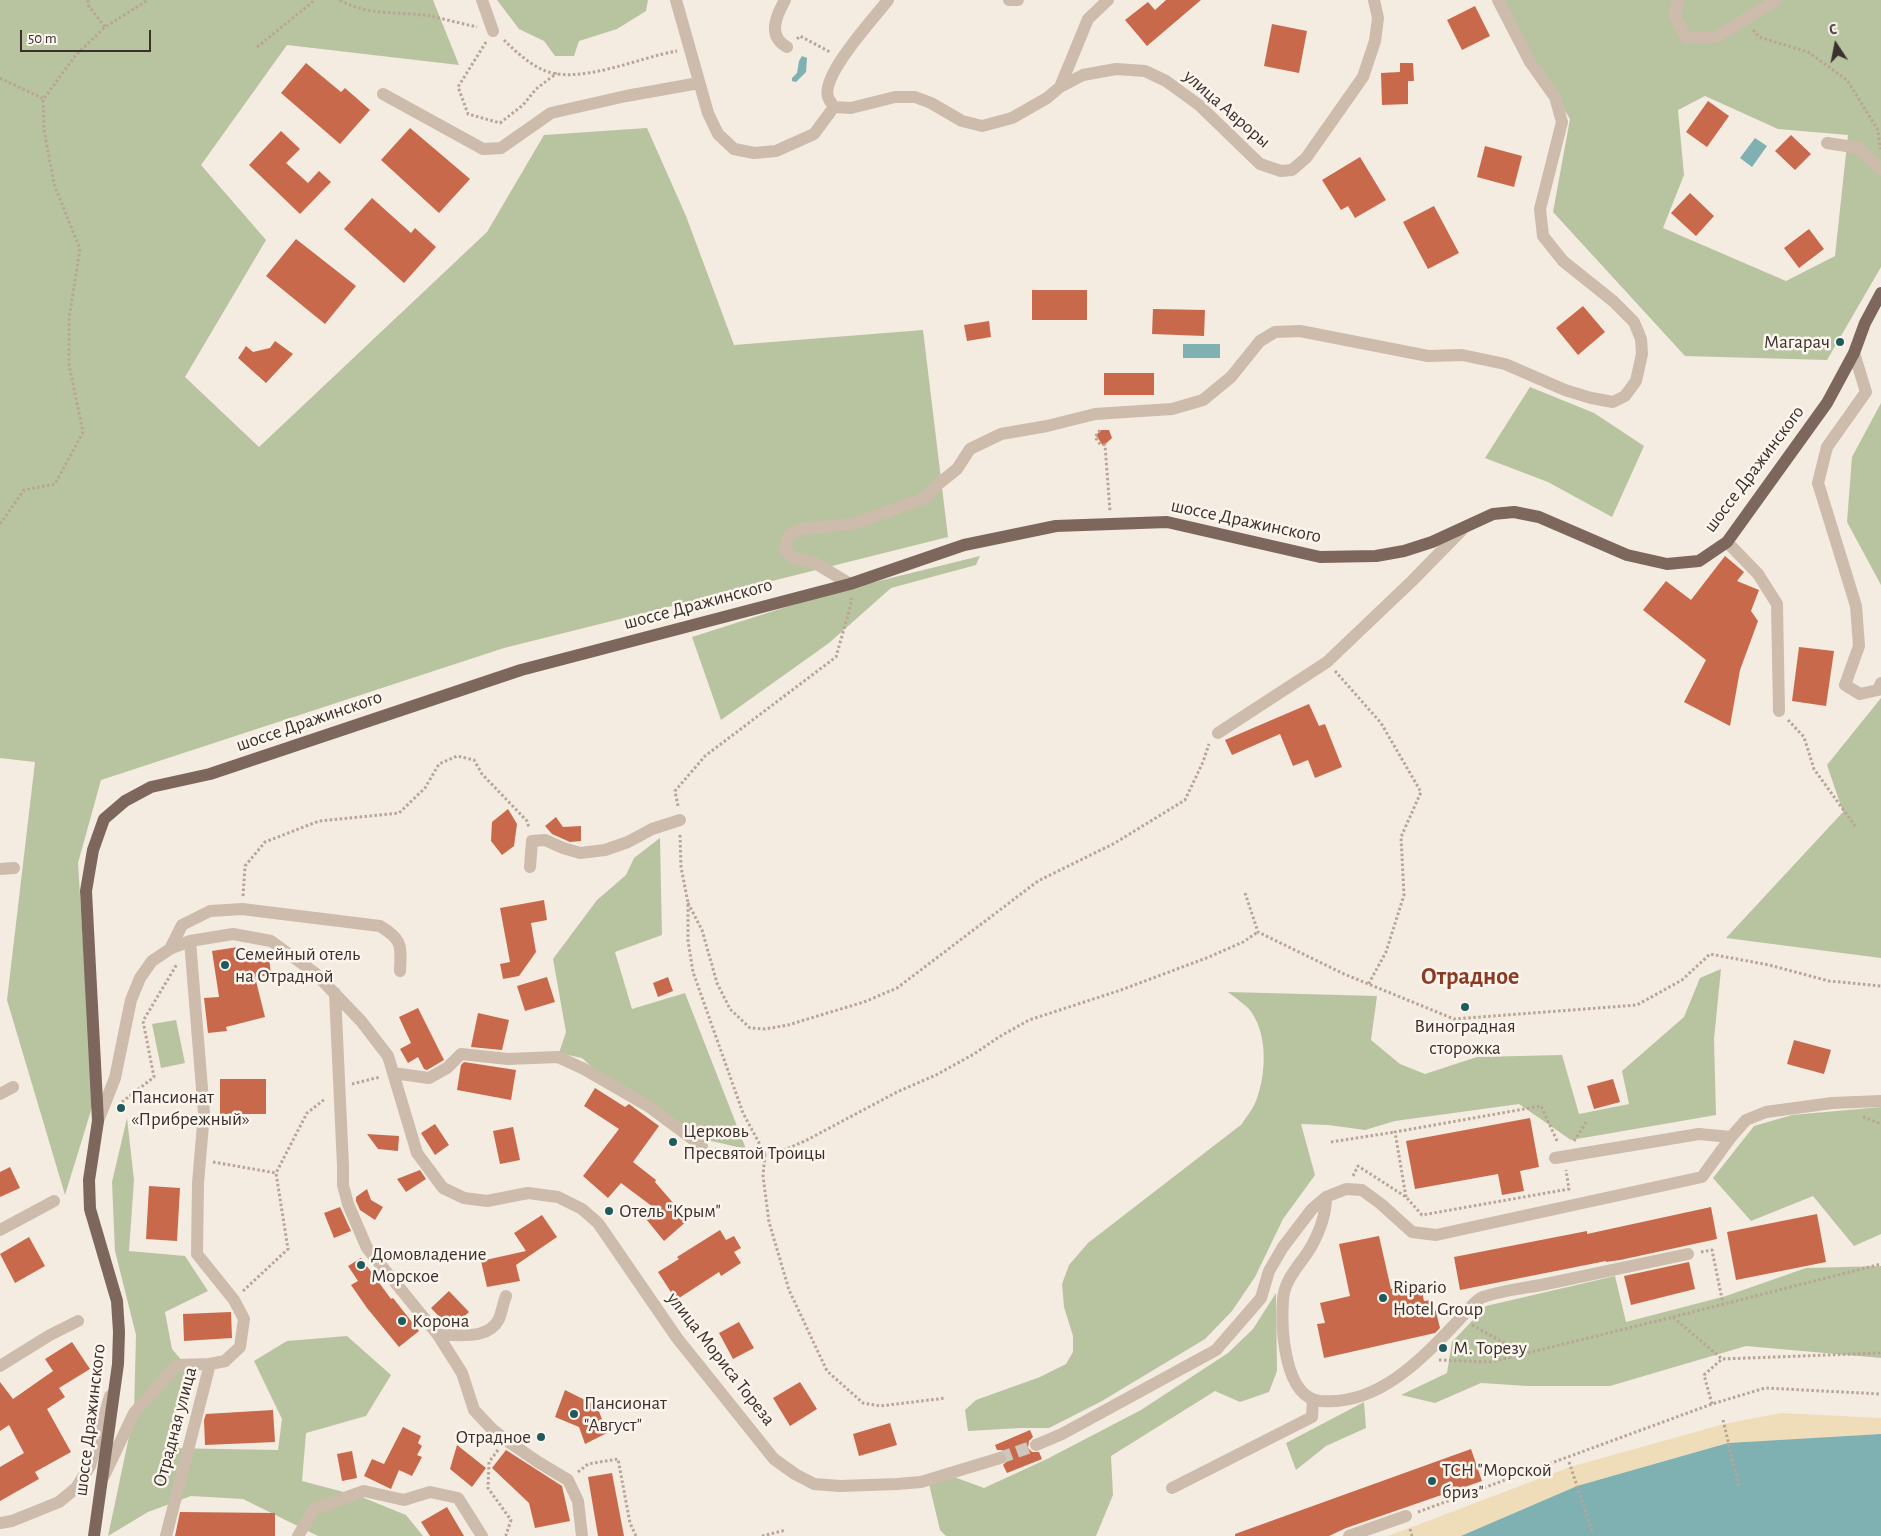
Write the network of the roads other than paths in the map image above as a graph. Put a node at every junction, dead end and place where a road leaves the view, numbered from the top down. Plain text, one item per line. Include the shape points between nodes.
1 (482, 0) edge
2 (676, 0) edge
3 (785, 0) edge
4 (888, 0) edge
5 (1009, 0) edge
6 (1018, 0) edge
7 (1108, 0) edge
8 (1374, 0) edge
9 (1498, 0) edge
10 (1678, 0) edge
11 (1776, 0) edge
12 (493, 31) road end
13 (787, 47) dead end
14 (699, 83) junction
15 (1060, 87) junction
16 (383, 94) dead end
17 (834, 107) junction
18 (1827, 143) dead end
19 (1881, 169) edge
20 (1881, 293) edge
21 (1854, 353) junction
22 (1462, 530) junction
23 (1727, 542) junction
24 (850, 584) junction
25 (1881, 683) edge
26 (1779, 711) road end
27 (1218, 734) road end
28 (680, 820) road end
29 (530, 867) dead end
30 (14, 868) dead end
31 (0, 869) edge
32 (190, 941) junction
33 (170, 949) junction
34 (400, 971) dead end
35 (334, 993) junction
36 (393, 1073) junction
37 (13, 1087) dead end
38 (0, 1094) edge
39 (1881, 1101) edge
40 (98, 1121) junction
41 (1731, 1137) junction
42 (702, 1146) road end
43 (1559, 1157) road end
44 (1326, 1197) junction
45 (54, 1200) dead end
46 (0, 1230) edge
47 (1688, 1254) road end
48 (506, 1296) dead end
49 (78, 1321) dead end
50 (438, 1335) junction
51 (118, 1364) junction
52 (210, 1364) junction
53 (0, 1366) edge
54 (1313, 1400) junction
55 (1036, 1445) tunnel mouth
56 (1000, 1458) tunnel mouth
57 (102, 1480) junction
58 (1172, 1488) dead end
59 (1406, 1516) road end
60 (0, 1523) edge
61 (94, 1536) edge
62 (166, 1536) edge
63 (298, 1536) edge
64 (482, 1536) edge
65 (582, 1536) edge
66 (1350, 1536) edge

1 - 12 street
2 - 14 street
3 - 13 street via 774,21 776,37
4 - 17 street via 832,74 828,97
5 - 6 street
7 - 15 street via 1088,19
8 - 15 street, улица Авроры via 1378,18 1375,41 1363,77 1306,158 1292,170 1281,171 1260,164 1199,105 1146,71 1116,69 1083,75
9 - 24 street via 1530,62 1555,97 1562,122 1540,209 1543,236 1563,261 1634,322 1641,338 1642,354 1636,381 1626,396 1613,402 1592,398 1504,364 1462,355 1428,356 1300,331 1275,332 1260,341 1231,377 1203,400 1172,409 1095,414 1001,434 970,449 957,469 925,498 853,524 801,529 788,535 785,550 793,558 814,563
10 - 11 street via 1674,14 1686,38 1717,37
14 - 16 street via 551,113 501,148 483,150
14 - 17 street via 718,134 734,149 754,154 776,151 814,134
15 - 17 street, улица Авроры via 1012,118 982,126 962,121 915,97 895,97 851,108
18 - 19 street via 1859,148
20 - 21 main road, шоссе Дражинского
21 - 23 main road, шоссе Дражинского via 1827,403
21 - 25 street via 1866,392 1827,447 1818,483 1856,606 1859,646 1845,685 1860,694 1878,690
22 - 23 main road, шоссе Дражинского via 1493,514 1514,512 1539,517 1627,555 1667,564 1700,561
22 - 24 main road, шоссе Дражинского via 1404,551 1376,556 1320,557 1167,522 1056,526 964,545
22 - 27 street via 1327,662
23 - 26 street via 1758,574 1777,604
24 - 40 main road, шоссе Дражинского via 521,670 210,774 151,787 125,801 104,819 93,850 86,891
28 - 29 street via 605,850 580,853 545,840 532,841
30 - 31 street
32 - 33 street
32 - 35 street via 233,934 271,941 315,973
32 - 52 street, Отрадная улица via 204,1113 198,1183 197,1254 234,1300 244,1319 240,1347 225,1361
33 - 34 street via 182,925 210,911 242,909 380,926 395,935 401,949
33 - 40 street via 152,961 140,978 131,1000 115,1078
35 - 36 street via 388,1056
35 - 50 street via 343,1185 348,1204 368,1248
36 - 42 street via 429,1078 447,1068 461,1054 508,1059 558,1056 648,1106
36 - 56 street, улица Мориса Тореза via 417,1153 443,1188 464,1198 487,1201 528,1194 558,1197 582,1209 598,1224 677,1338 774,1459 795,1474 814,1484 840,1486 921,1482
37 - 38 street
39 - 41 street via 1832,1103 1766,1112 1746,1120
40 - 51 main road, шоссе Дражинского via 89,1180 90,1209 117,1301
41 - 43 street via 1699,1134
41 - 44 street via 1702,1177 1436,1235 1412,1232 1362,1190 1346,1189
44 - 54 street via 1326,1213 1321,1228 1289,1278 1283,1299 1289,1370 1299,1391
44 - 55 street via 1312,1209 1283,1247 1269,1271 1261,1298 1216,1350
45 - 46 street
47 - 54 street via 1481,1297 1421,1360 1389,1383 1352,1400
48 - 50 street via 492,1328 469,1336
49 - 53 street
50 - 65 street via 462,1373 474,1410 506,1440 568,1480 578,1501
51 - 57 main road, шоссе Дражинского
51 - 60 street via 90,1466 76,1488 59,1502
52 - 57 street via 177,1365 134,1413
52 - 62 street, Отрадная улица
54 - 58 street via 1312,1417
57 - 61 main road, шоссе Дражинского
59 - 66 street
63 - 64 street via 314,1509 364,1491 404,1500 430,1492 458,1498

